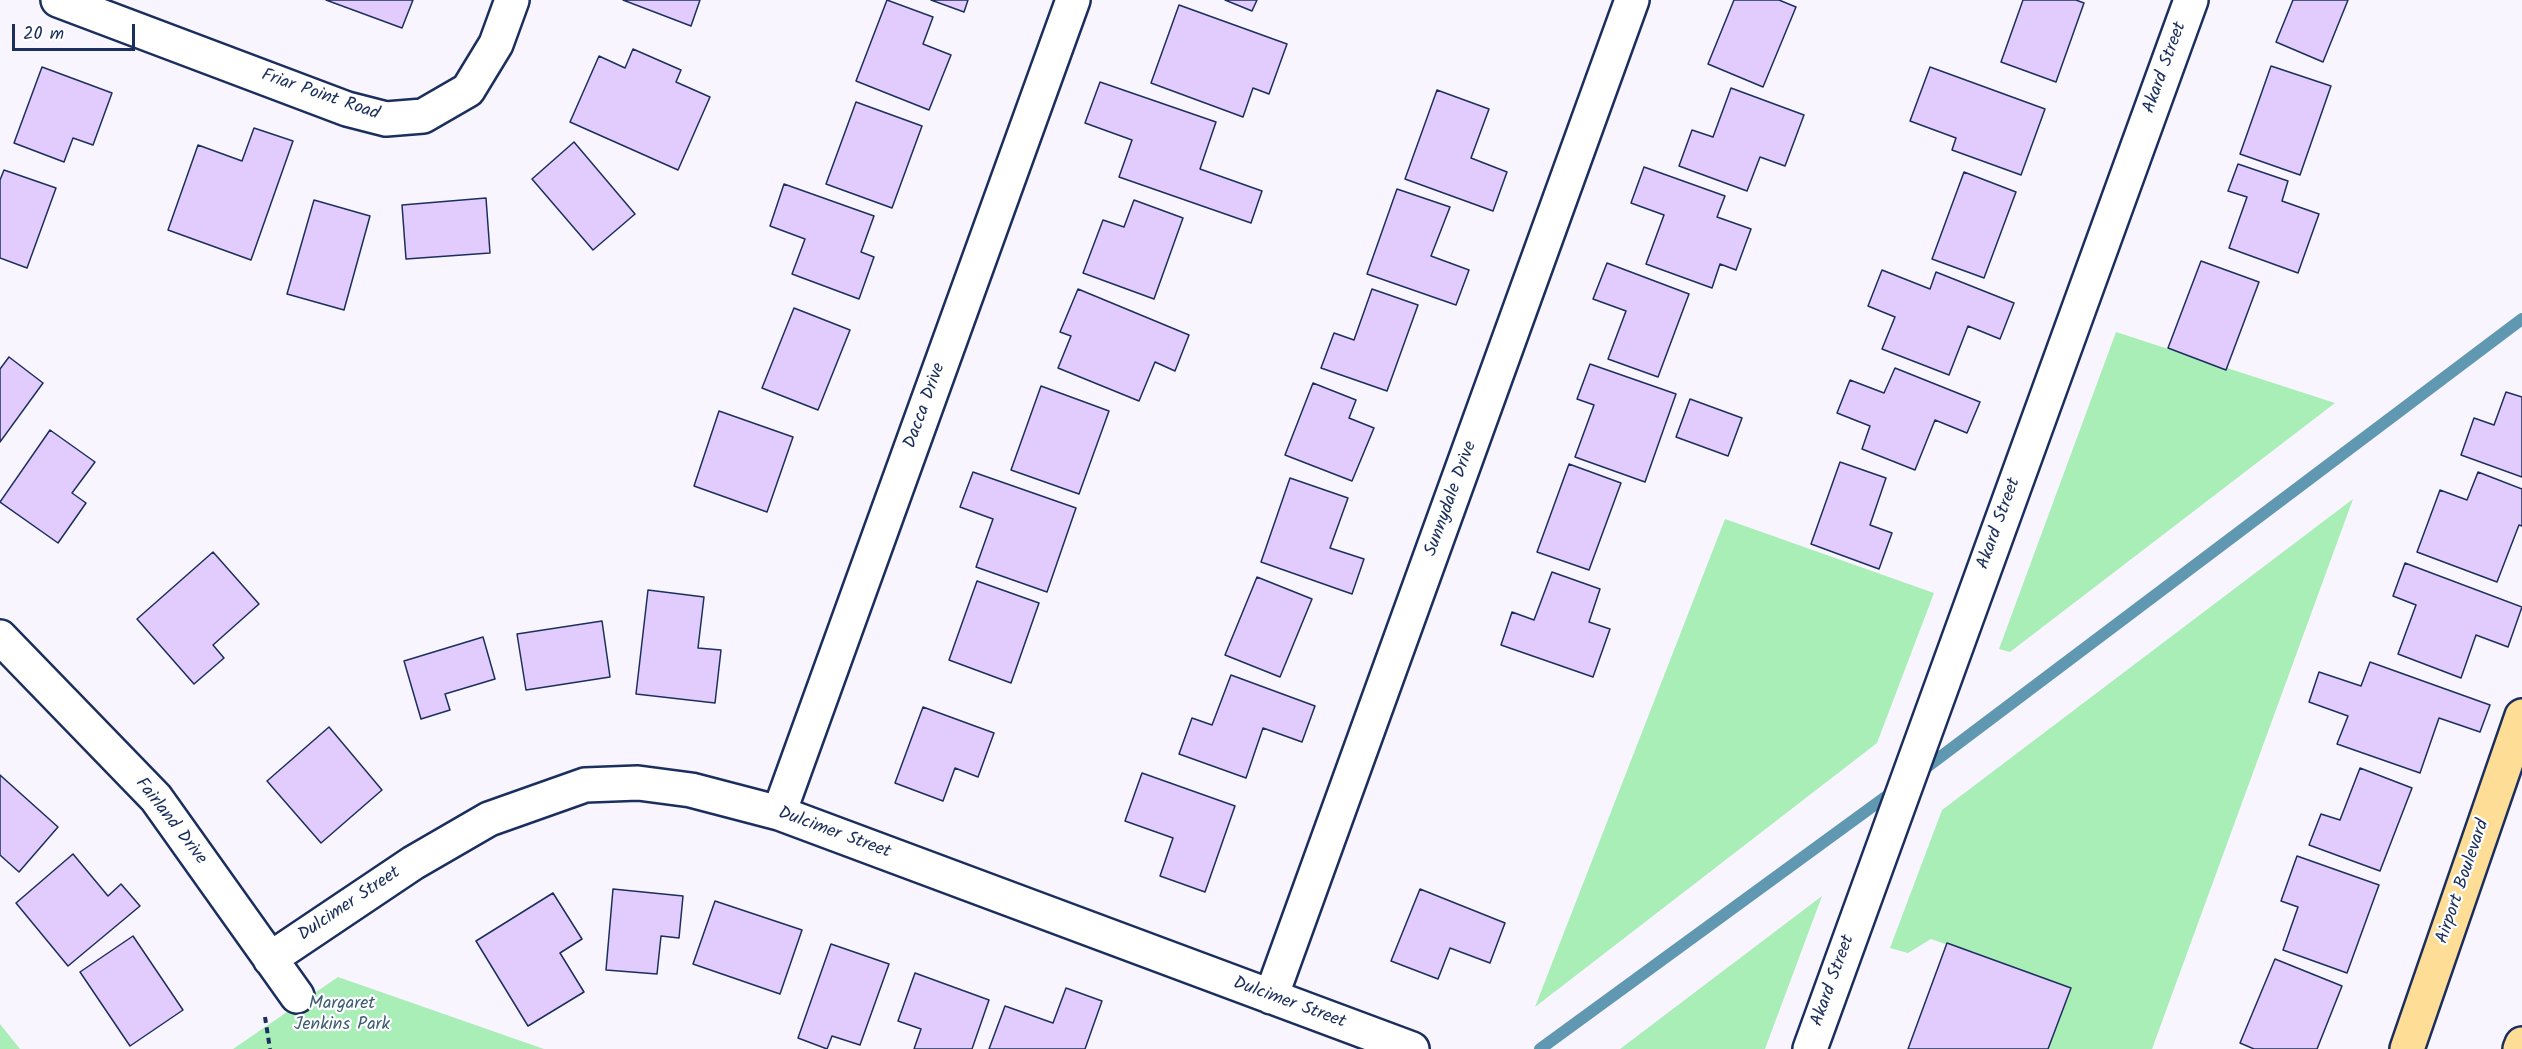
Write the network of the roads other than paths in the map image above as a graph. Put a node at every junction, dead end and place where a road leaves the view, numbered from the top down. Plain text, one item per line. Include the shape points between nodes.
1 (58, 0) edge
2 (512, 0) edge
3 (1073, 0) edge
4 (1632, 0) edge
5 (2191, 0) edge
6 (0, 637) edge
7 (2522, 716) edge
8 (2514, 760) edge
9 (779, 813) junction
10 (270, 958) junction
11 (297, 996) dead end
12 (1271, 997) junction
13 (2522, 1044) edge
14 (1413, 1049) edge
15 (1810, 1049) edge
16 (2407, 1049) edge
17 (2520, 1049) edge

1 - 2 street, Friar Point Road via 357,112 386,119 423,116 468,90 496,44
3 - 9 street, Dacca Drive
4 - 12 street, Sunnydale Drive
5 - 15 street, Akard Street
6 - 10 street, Fairland Drive via 156,798
7 - 8 main road, Airport Boulevard
8 - 16 main road, Airport Boulevard
9 - 10 street, Dulcimer Street via 691,790 638,783 585,785 489,819 413,863
9 - 12 street, Dulcimer Street
10 - 11 street, Fairland Drive
12 - 14 street, Dulcimer Street
13 - 17 main road

